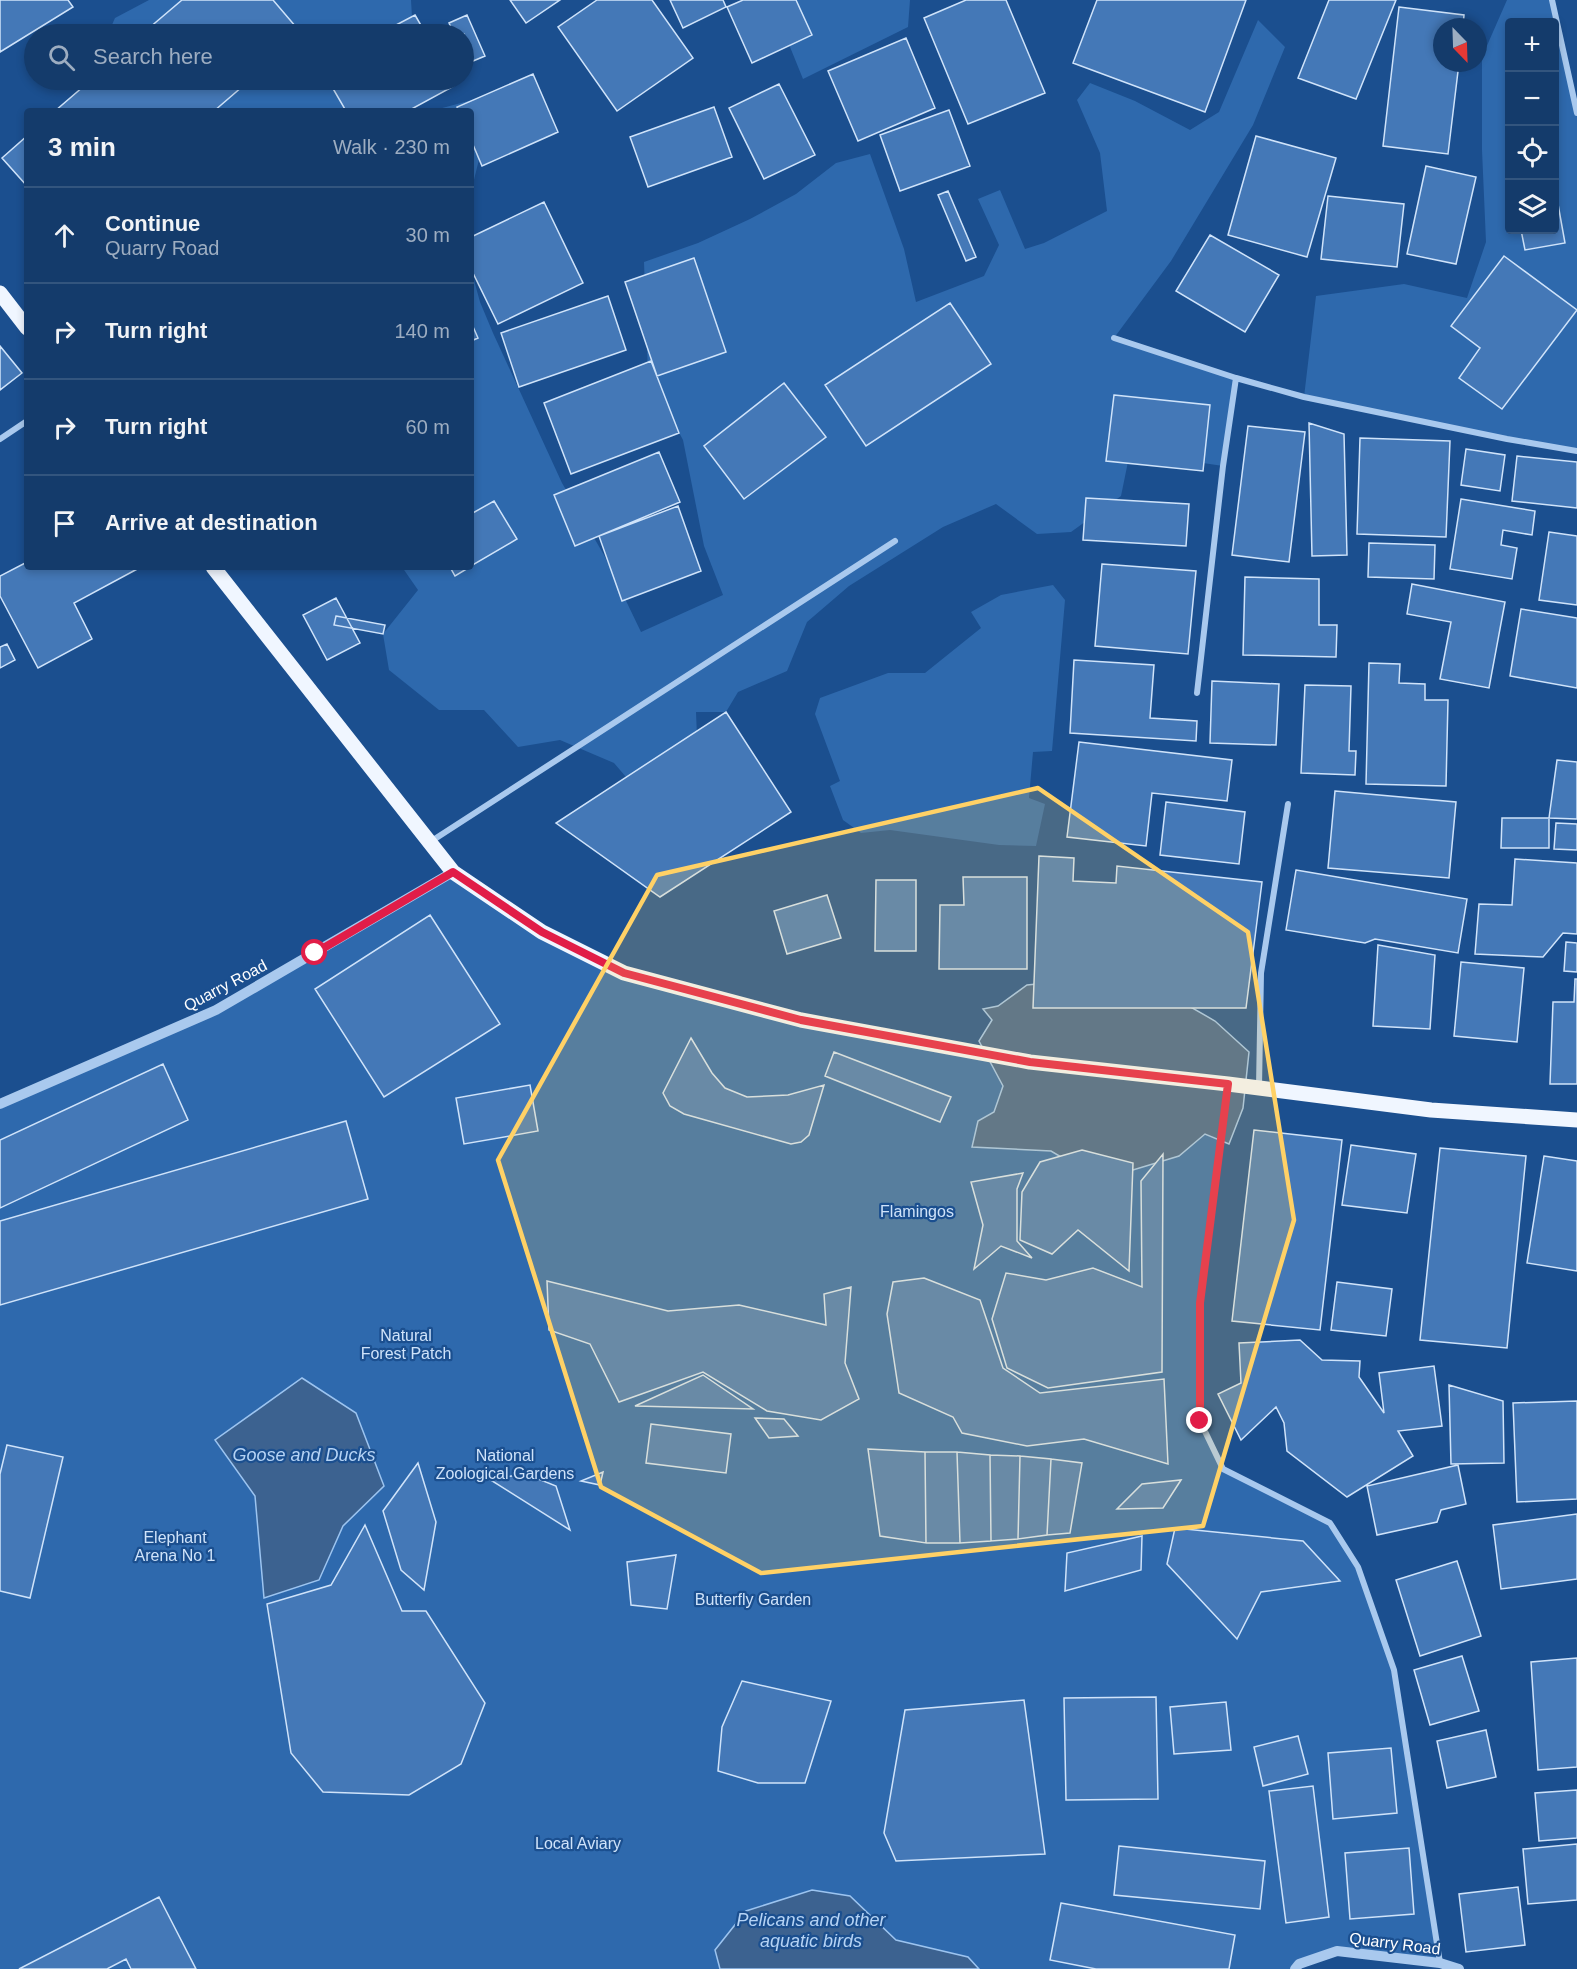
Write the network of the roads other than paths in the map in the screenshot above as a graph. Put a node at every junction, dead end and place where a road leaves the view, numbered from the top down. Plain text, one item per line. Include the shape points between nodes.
1 (1552, 0) edge
2 (1577, 114) edge
3 (0, 293) edge
4 (24, 324) edge
5 (1114, 338) dead end
6 (1236, 378) junction
7 (24, 423) edge
8 (0, 439) edge
9 (1577, 451) edge
10 (896, 541) dead end
11 (215, 570) edge
12 (1197, 693) dead end
13 (1287, 804) dead end
14 (430, 842) junction
15 (453, 872) junction
16 (1228, 1084) junction
17 (1258, 1088) junction
18 (0, 1104) edge
19 (1577, 1120) edge
20 (1440, 1963) junction
21 (1295, 1969) edge
22 (1459, 1969) edge

1 - 2 street
3 - 4 main road
5 - 6 street
6 - 9 street via 1305,398
6 - 12 street
7 - 8 street
10 - 14 street
11 - 14 main road
13 - 17 street via 1261,973
14 - 15 main road
15 - 16 main road via 542,932 624,973 801,1020 1030,1062
15 - 18 street, Quarry Road via 216,1010
16 - 17 main road
16 - 20 street via 1200,1303 1200,1421 1223,1469 1330,1522 1358,1567 1394,1670
17 - 19 main road via 1431,1110
20 - 21 street, Quarry Road via 1337,1951 1299,1964
20 - 22 street, Quarry Road

